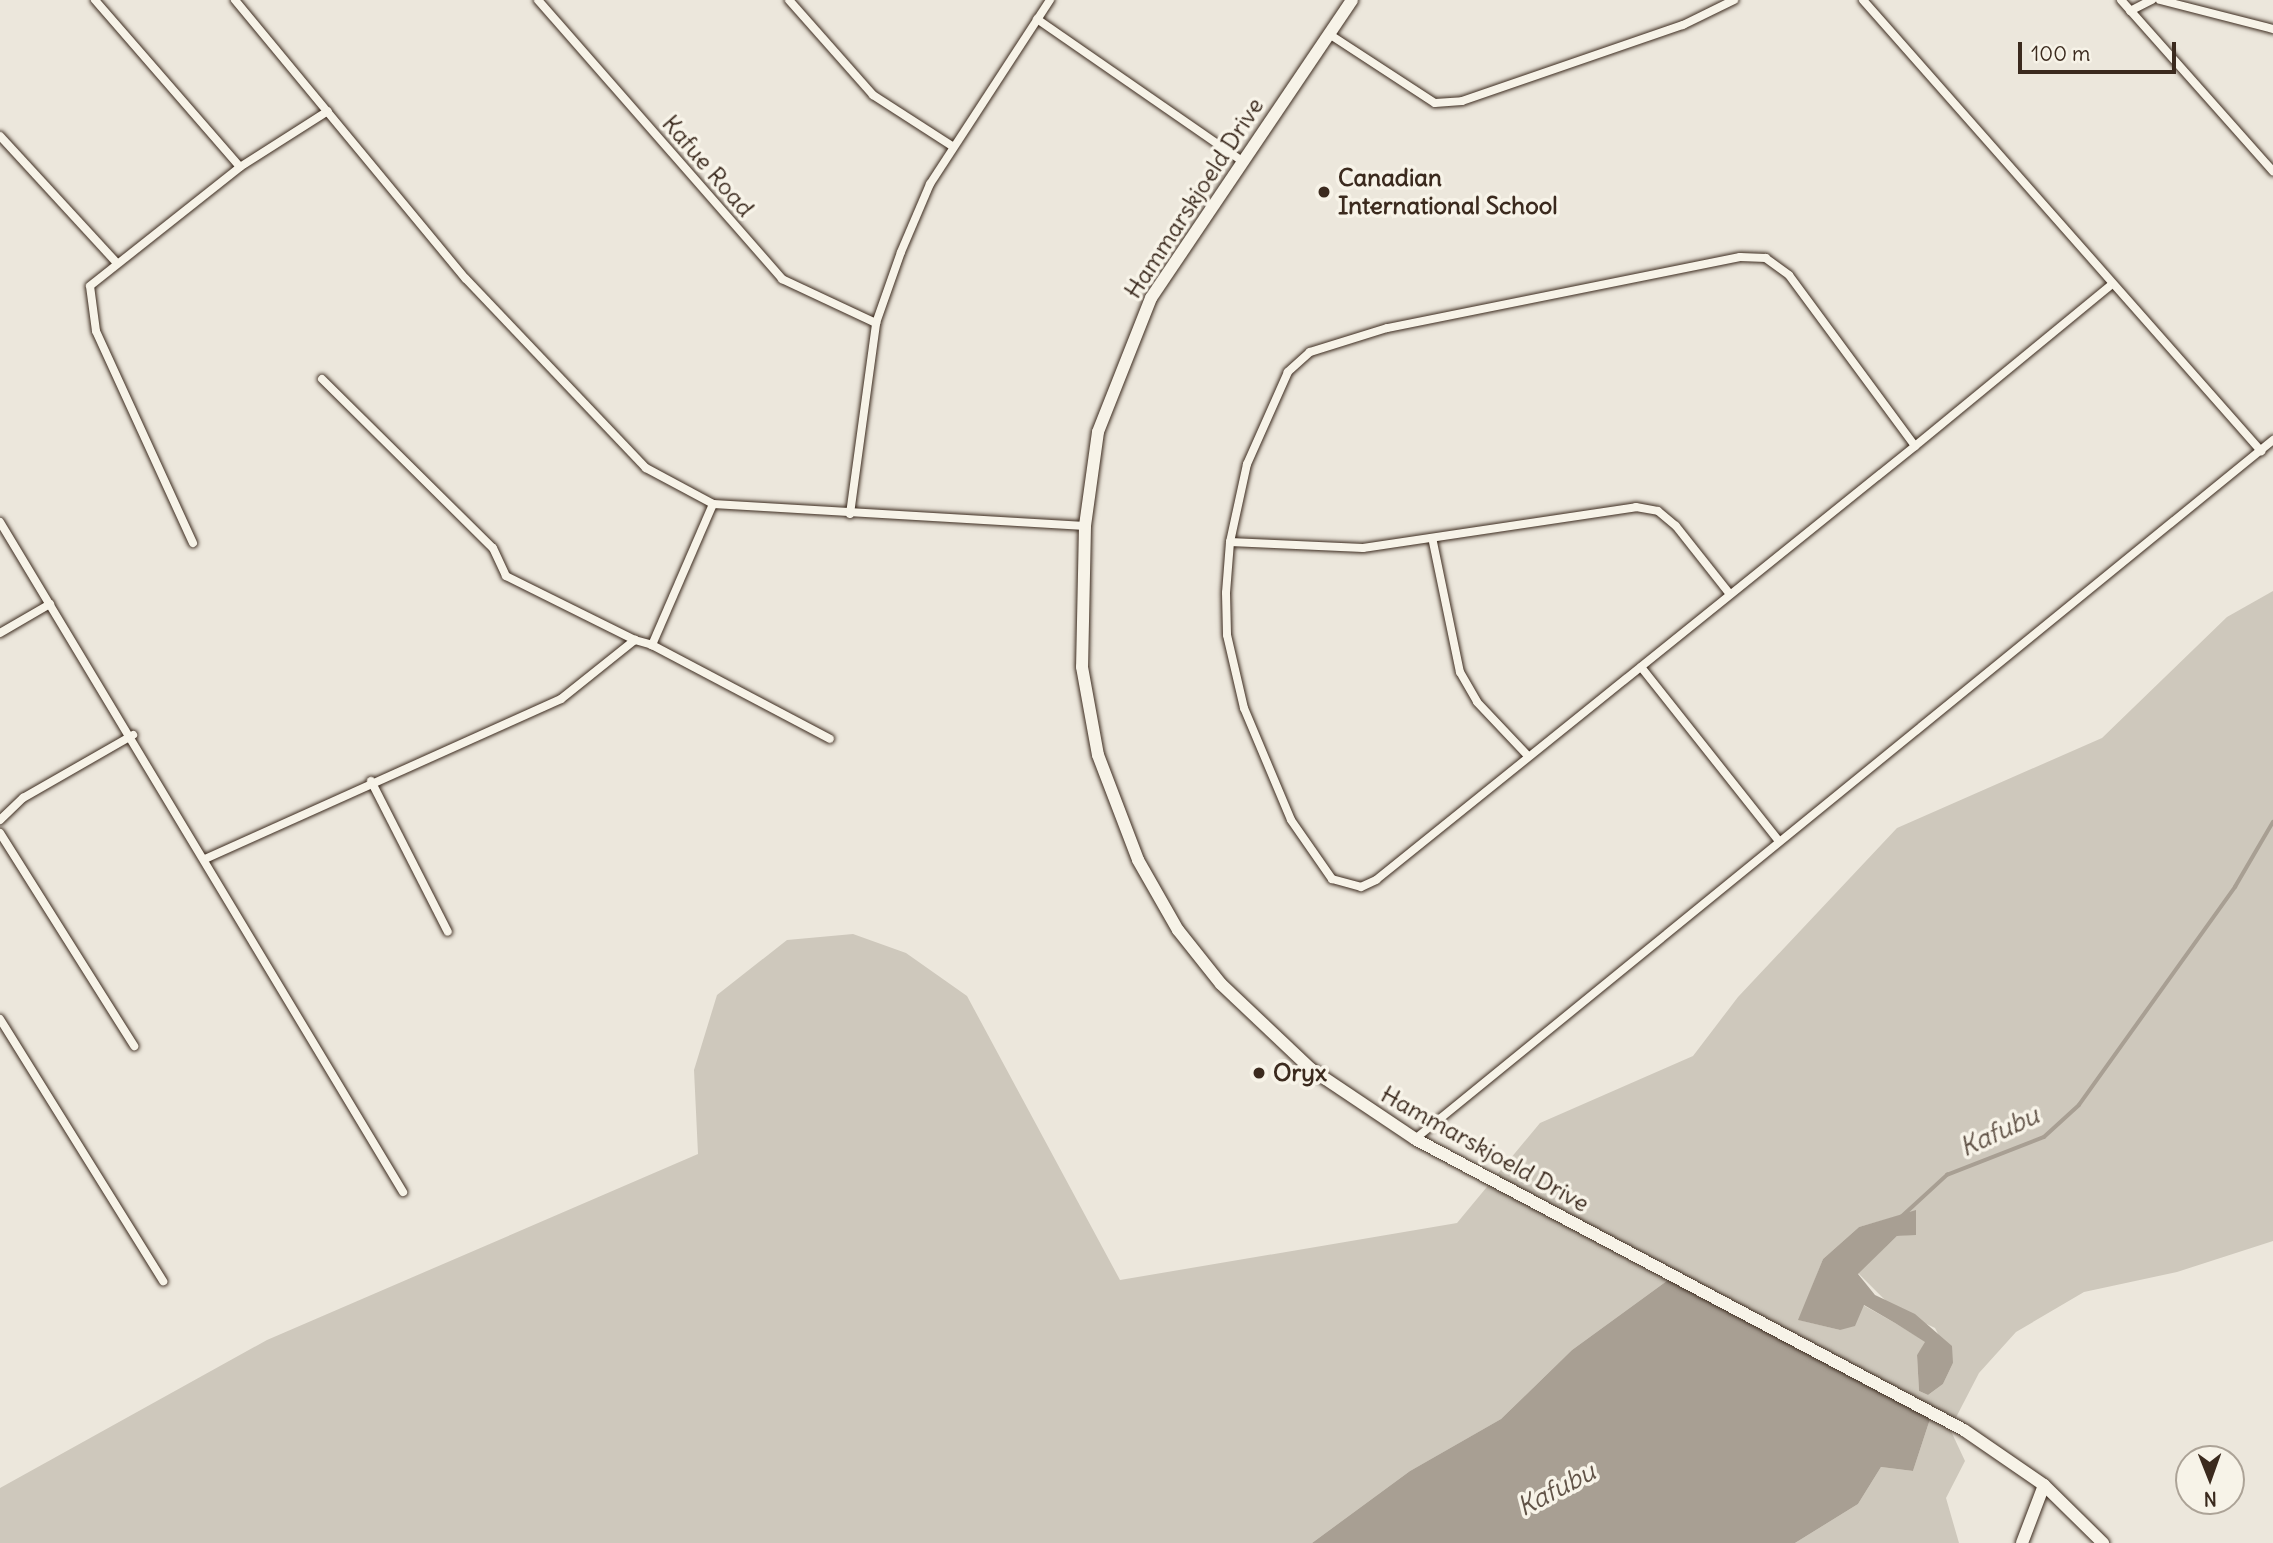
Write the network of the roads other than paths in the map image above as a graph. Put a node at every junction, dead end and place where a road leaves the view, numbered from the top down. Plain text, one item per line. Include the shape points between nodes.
1 (95, 0) edge
2 (235, 0) edge
3 (538, 0) edge
4 (789, 0) edge
5 (1050, 0) edge
6 (1352, 0) edge
7 (1734, 0) edge
8 (1863, 0) edge
9 (2120, 0) edge
10 (2152, 0) edge
11 (2160, 0) edge
12 (2130, 11) junction
13 (1037, 19) junction
14 (2273, 29) edge
15 (1329, 34) junction
16 (328, 111) junction
17 (0, 136) edge
18 (952, 146) junction
19 (2273, 156) edge
20 (1242, 161) junction
21 (2266, 163) junction
22 (240, 167) junction
23 (2273, 172) edge
24 (116, 262) junction
25 (2111, 285) junction
26 (876, 323) junction
27 (322, 379) dead end
28 (2273, 440) edge
29 (1915, 446) junction
30 (2261, 451) junction
31 (713, 503) junction
32 (850, 513) junction
33 (0, 522) edge
34 (1085, 526) junction
35 (1230, 542) junction
36 (1433, 542) junction
37 (193, 543) dead end
38 (1729, 593) junction
39 (50, 604) junction
40 (0, 633) edge
41 (635, 640) junction
42 (652, 645) junction
43 (1641, 667) junction
44 (133, 735) junction
45 (830, 739) dead end
46 (1528, 757) junction
47 (371, 781) junction
48 (0, 820) edge
49 (0, 833) edge
50 (1778, 840) junction
51 (205, 859) junction
52 (448, 932) dead end
53 (0, 1019) edge
54 (134, 1046) dead end
55 (1415, 1139) junction
56 (403, 1192) dead end
57 (163, 1281) dead end
58 (2044, 1485) junction
59 (2022, 1543) edge
60 (2103, 1543) edge

1 - 22 street
2 - 16 street
3 - 26 street, Kafue Road via 782,279
4 - 18 street via 873,95
5 - 13 street
6 - 15 main road, Hammarskjoeld Drive
7 - 15 street via 1683,25 1462,101 1435,103
8 - 25 street
9 - 12 street
10 - 12 street
11 - 14 street
12 - 21 street
13 - 18 street
13 - 20 street
15 - 20 main road, Hammarskjoeld Drive
16 - 22 street
16 - 31 street via 466,279 629,456
17 - 24 street
18 - 26 street via 930,184
19 - 21 street
20 - 34 main road, Hammarskjoeld Drive via 1151,298 1117,374 1098,432
21 - 23 street
22 - 24 street
24 - 37 street via 90,286 96,331
25 - 29 street
25 - 30 street
26 - 32 street
27 - 41 street via 493,548 506,576
28 - 30 street
29 - 35 street via 1789,275 1766,258 1740,257 1342,338 1310,352 1288,372 1267,412
29 - 38 street
30 - 50 street
31 - 32 street
31 - 42 street
32 - 34 street
33 - 39 street
34 - 55 main road, Hammarskjoeld Drive via 1082,656 1090,718 1139,860 1178,930 1270,1035
35 - 36 street via 1313,550
35 - 46 street via 1227,635 1247,719 1270,782 1332,880 1361,887 1376,880
36 - 38 street via 1636,507 1658,511 1676,526
36 - 46 street via 1460,672 1477,702
38 - 43 street
39 - 40 street
39 - 44 street
41 - 42 street
41 - 47 street via 561,699
42 - 45 street
43 - 46 street
43 - 50 street
44 - 48 street via 23,798
44 - 51 street
47 - 51 street
47 - 52 street
49 - 54 street
50 - 55 street
51 - 56 street
53 - 57 street
55 - 58 main road, Hammarskjoeld Drive via 1964,1430
58 - 59 main road
58 - 60 main road, Hammarskjoeld Drive

